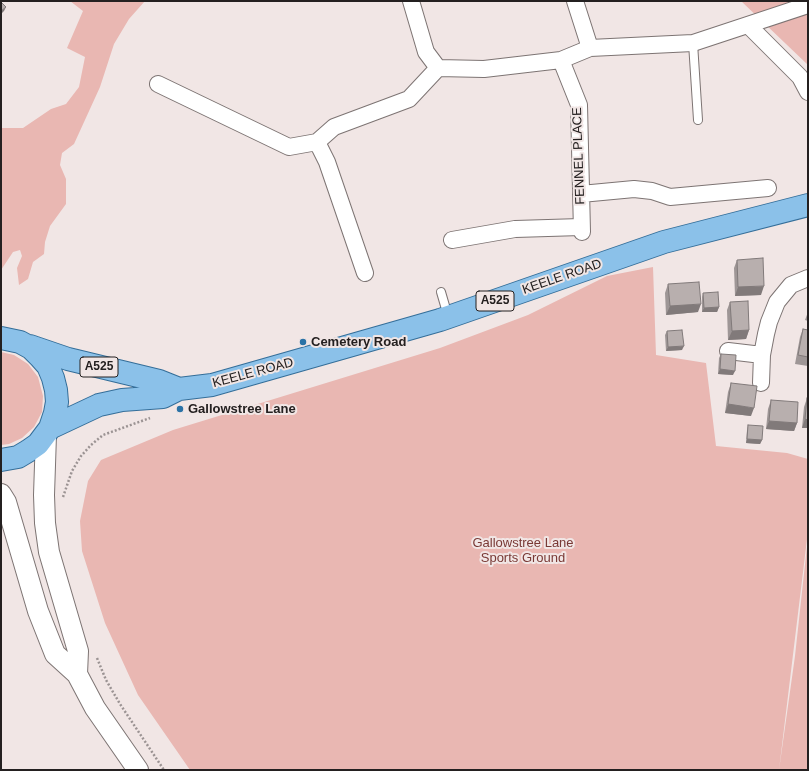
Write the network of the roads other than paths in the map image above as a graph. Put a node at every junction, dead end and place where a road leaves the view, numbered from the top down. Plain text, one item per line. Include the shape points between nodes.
1 (411, 1) edge
2 (575, 1) edge
3 (808, 5) edge
4 (748, 25) junction
5 (693, 43) junction
6 (590, 48) junction
7 (561, 60) junction
8 (438, 68) junction
9 (158, 84) dead end
10 (808, 92) edge
11 (698, 120) dead end
12 (317, 142) junction
13 (768, 188) dead end
14 (580, 194) junction
15 (808, 205) edge
16 (452, 240) dead end
17 (365, 273) dead end
18 (808, 278) edge
19 (442, 292) dead end
20 (448, 317) junction
21 (8, 337) edge
22 (728, 351) dead end
23 (762, 355) junction
24 (761, 383) dead end
25 (179, 389) junction
26 (48, 431) junction
27 (1, 460) edge
28 (1, 494) edge
29 (76, 674) junction
30 (138, 770) edge

1 - 8 street via 426,52
2 - 6 street
3 - 4 street
4 - 5 street
4 - 10 street via 800,77
5 - 6 street
5 - 11 lane
6 - 7 street
7 - 8 street via 484,69
7 - 14 street, FENNEL PLACE via 579,105
8 - 12 street via 409,98 334,127
9 - 12 street via 289,147
12 - 17 street via 327,162
13 - 14 street via 670,197 634,189
14 - 16 street, FENNEL PLACE via 581,230 515,229
15 - 20 main road, KEELE ROAD / A525 via 664,242
18 - 23 street via 791,285 777,302 769,322
19 - 20 lane
20 - 25 main road, KEELE ROAD / A525 via 212,385
21 - 25 main road, KEELE ROAD / A525 via 68,359 159,381
21 - 26 main road via 31,348 48,366 57,402 56,413
22 - 23 street
23 - 24 street
25 - 26 main road, KEELE ROAD / A525 via 164,397 122,400 99,405
26 - 27 main road via 38,444 28,451 18,457
26 - 29 street via 45,523 49,552 78,651
28 - 29 street via 6,502 38,611 55,654
29 - 30 street via 95,708

